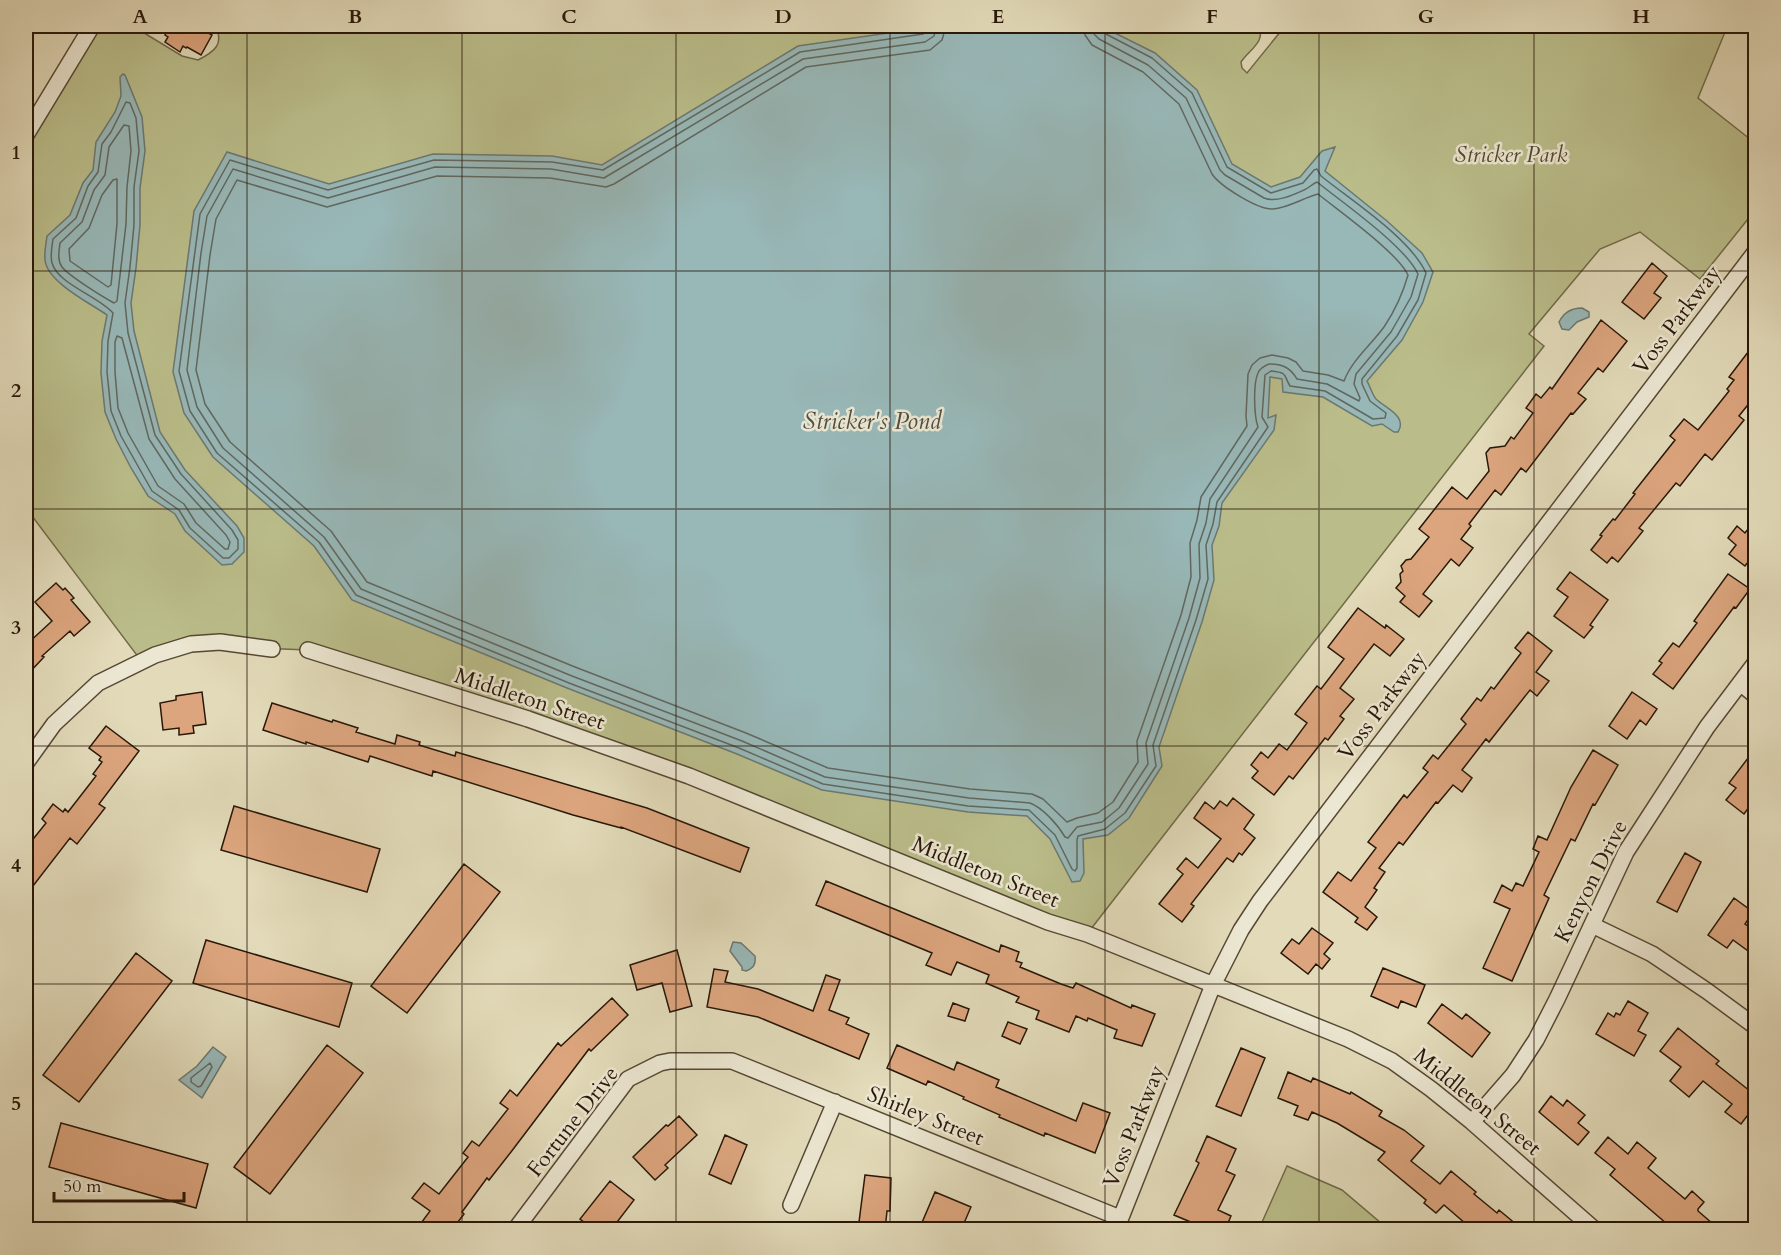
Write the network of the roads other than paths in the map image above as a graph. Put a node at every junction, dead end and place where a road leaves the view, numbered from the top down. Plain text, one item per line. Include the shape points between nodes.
1 (92, 26) edge
2 (26, 135) edge
3 (1755, 251) edge
4 (272, 649) dead end
5 (309, 650) dead end
6 (1755, 663) edge
7 (1740, 683) junction
8 (1755, 696) edge
9 (30, 746) edge
10 (26, 763) edge
11 (1592, 926) junction
12 (1213, 984) junction
13 (1755, 1027) edge
14 (713, 1061) joint
15 (835, 1102) junction
16 (1472, 1122) junction
17 (791, 1205) dead end
18 (1118, 1224) edge
19 (515, 1230) edge
20 (1595, 1230) edge

1 - 2 street
3 - 12 street, Voss Parkway via 1260,901
4 - 9 street via 220,642 191,644 155,655 98,683
5 - 12 street, Middleton Street via 528,719 689,776 1048,922
6 - 7 street, Kenyon Drive
7 - 8 street
7 - 11 street, Kenyon Drive via 1626,852
9 - 10 street
11 - 13 street via 1652,954
11 - 16 street, Kenyon Drive via 1536,1040 1513,1075
12 - 16 street, Middleton Street via 1392,1060
12 - 18 street, Voss Parkway
14 - 15 street, Shirley Street via 732,1061
14 - 19 street, Fortune Drive via 660,1063 628,1079
15 - 17 street
15 - 18 street, Shirley Street
16 - 20 street, Middleton Street

